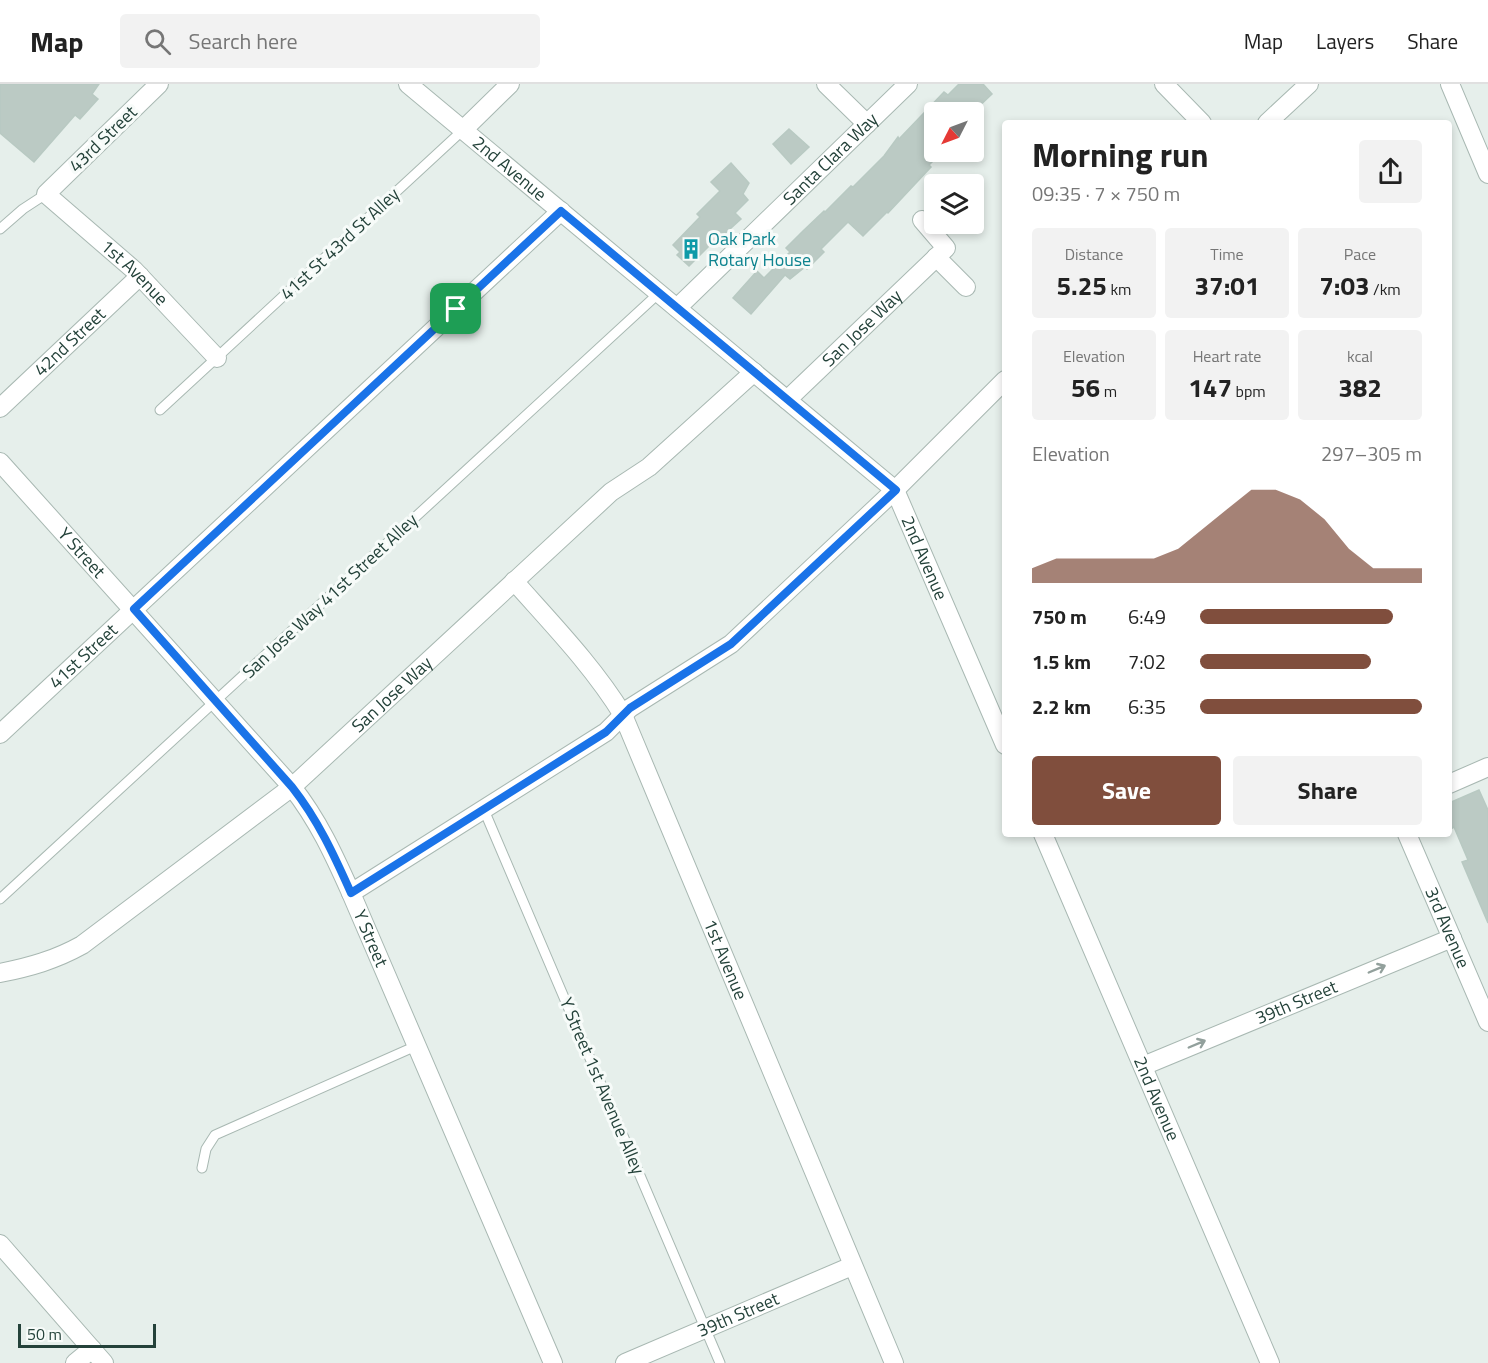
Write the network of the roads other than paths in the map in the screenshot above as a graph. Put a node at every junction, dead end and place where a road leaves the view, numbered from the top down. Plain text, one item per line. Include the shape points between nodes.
1 (159, 84) edge
2 (408, 84) edge
3 (510, 84) edge
4 (826, 84) edge
5 (908, 84) edge
6 (1164, 84) edge
7 (1309, 84) edge
8 (1449, 84) edge
9 (1199, 120) edge
10 (1269, 120) edge
11 (867, 124) junction
12 (463, 130) junction
13 (1487, 167) edge
14 (46, 194) junction
15 (561, 211) junction
16 (922, 220) dead end
17 (0, 229) edge
18 (936, 257) junction
19 (140, 276) junction
20 (966, 287) dead end
21 (659, 293) junction
22 (677, 308) junction
23 (217, 358) junction
24 (754, 372) junction
25 (1002, 383) edge
26 (787, 400) junction
27 (0, 408) edge
28 (160, 410) dead end
29 (0, 462) edge
30 (896, 490) junction
31 (514, 581) junction
32 (134, 609) junction
33 (216, 701) junction
34 (623, 715) junction
35 (0, 734) edge
36 (1002, 738) edge
37 (1488, 767) edge
38 (1452, 783) edge
39 (292, 787) junction
40 (484, 810) junction
41 (1044, 837) edge
42 (1408, 837) edge
43 (351, 893) junction
44 (0, 899) edge
45 (1452, 938) junction
46 (0, 973) edge
47 (1488, 1022) edge
48 (416, 1046) junction
49 (1143, 1066) junction
50 (202, 1168) dead end
51 (0, 1244) edge
52 (852, 1266) junction
53 (706, 1330) junction
54 (92, 1348) junction
55 (75, 1363) edge
56 (104, 1363) edge
57 (553, 1363) edge
58 (626, 1363) edge
59 (720, 1363) edge
60 (894, 1363) edge
61 (1270, 1363) edge

1 - 14 street, 43rd Street
2 - 12 street, 2nd Avenue
3 - 12 street
4 - 11 street
5 - 11 street, Santa Clara Way
6 - 9 street
7 - 10 street
8 - 13 street
11 - 22 street, Santa Clara Way
12 - 15 street, 2nd Avenue
12 - 23 lane, 41st St 43rd St Alley
14 - 17 lane
14 - 19 street, 1st Avenue
15 - 21 street, 2nd Avenue
15 - 32 street, 41st Street
16 - 18 street via 946,248
18 - 20 street
18 - 26 street, San Jose Way
19 - 23 street, 1st Avenue
19 - 27 street, 42nd Street
21 - 22 street, 2nd Avenue
21 - 33 lane, San Jose Way 41st Street Alley
22 - 24 street, 2nd Avenue
23 - 28 lane, 41st St 43rd St Alley
24 - 26 street, 2nd Avenue
24 - 31 street, San Jose Way via 650,467 610,492
25 - 30 street
26 - 30 street, 2nd Avenue
29 - 32 street, Y Street
30 - 34 street via 731,644
30 - 36 street, 2nd Avenue
31 - 34 street, 1st Avenue via 593,671
31 - 39 street, San Jose Way
32 - 33 street, Y Street
32 - 35 street, 41st Street
33 - 39 street, Y Street
33 - 44 lane, San Jose Way 41st Street Alley
34 - 40 street via 606,732
34 - 52 street, 1st Avenue
37 - 38 street
39 - 43 street, Y Street via 310,809
39 - 46 street, San Jose Way via 82,945 39,965
40 - 43 street
40 - 53 lane, Y Street 1st Avenue Alley
41 - 49 street, 2nd Avenue
42 - 45 street, 3rd Avenue
43 - 48 street, Y Street
45 - 47 street, 3rd Avenue
49 -> 45 street, 39th Street
48 - 50 lane via 215,1135 206,1149
48 - 57 street, Y Street
49 - 61 street, 2nd Avenue
51 - 54 street
52 - 53 street, 39th Street
52 - 60 street, 1st Avenue
53 - 58 street, 39th Street
53 - 59 lane, Y Street 1st Avenue Alley
54 - 55 street
54 - 56 street

